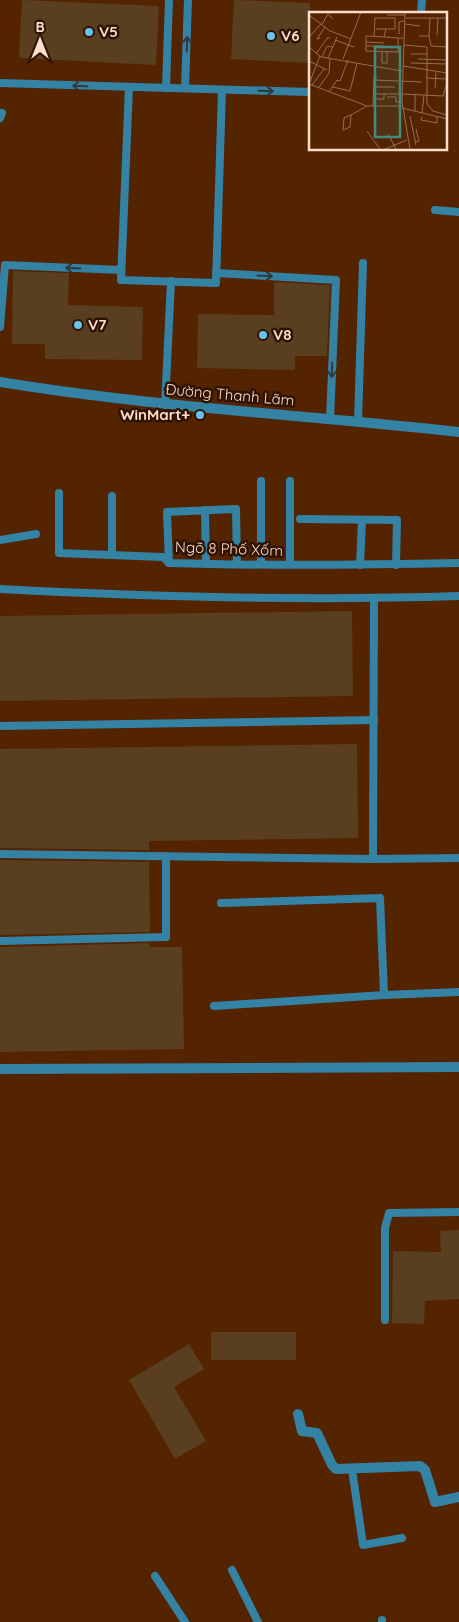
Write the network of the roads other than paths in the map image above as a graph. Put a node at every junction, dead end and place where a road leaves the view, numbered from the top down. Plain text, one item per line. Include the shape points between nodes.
1 (169, 0) edge
2 (188, 0) edge
3 (0, 83) edge
4 (129, 88) junction
5 (166, 88) junction
6 (185, 88) junction
7 (222, 90) junction
8 (309, 92) edge
9 (435, 210) dead end
10 (459, 212) edge
11 (362, 263) dead end
12 (121, 270) junction
13 (216, 273) junction
14 (171, 282) junction
15 (0, 327) edge
16 (0, 382) edge
17 (165, 405) junction
18 (330, 419) junction
19 (358, 421) junction
20 (459, 432) edge
21 (261, 481) dead end
22 (290, 481) dead end
23 (59, 493) dead end
24 (112, 496) dead end
25 (205, 510) junction
26 (300, 519) dead end
27 (362, 520) junction
28 (36, 534) dead end
29 (0, 540) edge
30 (112, 555) junction
31 (169, 563) junction
32 (459, 563) edge
33 (206, 564) junction
34 (237, 564) junction
35 (261, 564) junction
36 (290, 564) junction
37 (360, 565) junction
38 (396, 565) junction
39 (0, 589) edge
40 (459, 596) edge
41 (374, 599) junction
42 (374, 720) junction
43 (0, 726) edge
44 (0, 854) edge
45 (166, 856) junction
46 (459, 858) edge
47 (373, 859) junction
48 (221, 903) dead end
49 (0, 941) edge
50 (459, 992) edge
51 (384, 995) junction
52 (214, 1006) dead end
53 (459, 1067) edge
54 (0, 1069) edge
55 (459, 1213) edge
56 (385, 1320) dead end
57 (298, 1414) dead end
58 (352, 1469) junction
59 (459, 1497) edge
60 (402, 1538) dead end
61 (232, 1570) dead end
62 (155, 1576) dead end
63 (185, 1622) edge
64 (258, 1622) edge

1 - 5 lane
6 -> 2 lane
4 -> 3 lane
4 - 5 lane
4 - 12 lane
5 - 6 lane
6 - 7 lane
7 -> 8 lane
7 - 13 lane
9 - 10 lane
11 - 19 lane
12 - 14 lane via 121,280
12 -> 15 lane via 5,265
13 - 14 lane via 216,283
13 -> 18 lane via 336,280
14 - 17 lane
16 - 17 street, Đường Thanh Lãm
17 - 18 street, Đường Thanh Lãm
18 - 19 street, Đường Thanh Lãm
19 - 20 street, Đường Thanh Lãm
21 - 35 lane
22 - 36 lane
23 - 30 lane, Ngõ 8 Phố Xốm via 59,553
24 - 30 lane
25 - 31 lane via 167,512
25 - 33 lane
25 - 34 lane via 236,509
26 - 27 lane
27 - 37 lane
27 - 38 lane via 396,520
28 - 29 lane
30 - 31 lane, Ngõ 8 Phố Xốm via 163,557
31 - 33 lane, Ngõ 8 Phố Xốm
32 - 38 lane, Ngõ 8 Phố Xốm
33 - 34 lane, Ngõ 8 Phố Xốm
34 - 35 lane, Ngõ 8 Phố Xốm
35 - 36 lane, Ngõ 8 Phố Xốm
36 - 37 lane, Ngõ 8 Phố Xốm
37 - 38 lane, Ngõ 8 Phố Xốm
39 - 41 lane via 158,598
40 - 41 lane
41 - 42 lane
42 - 43 lane
42 - 47 lane
44 - 45 lane
45 - 47 lane
45 - 49 lane via 166,937
46 - 47 lane
48 - 51 lane via 380,898
50 - 51 lane
51 - 52 lane
53 - 54 street
55 - 56 lane via 388,1213 385,1228
57 - 58 street via 302,1432 319,1434 332,1465 336,1469
58 - 59 street via 420,1466 425,1470 435,1502
58 - 60 lane via 362,1545
61 - 64 lane
62 - 63 lane

